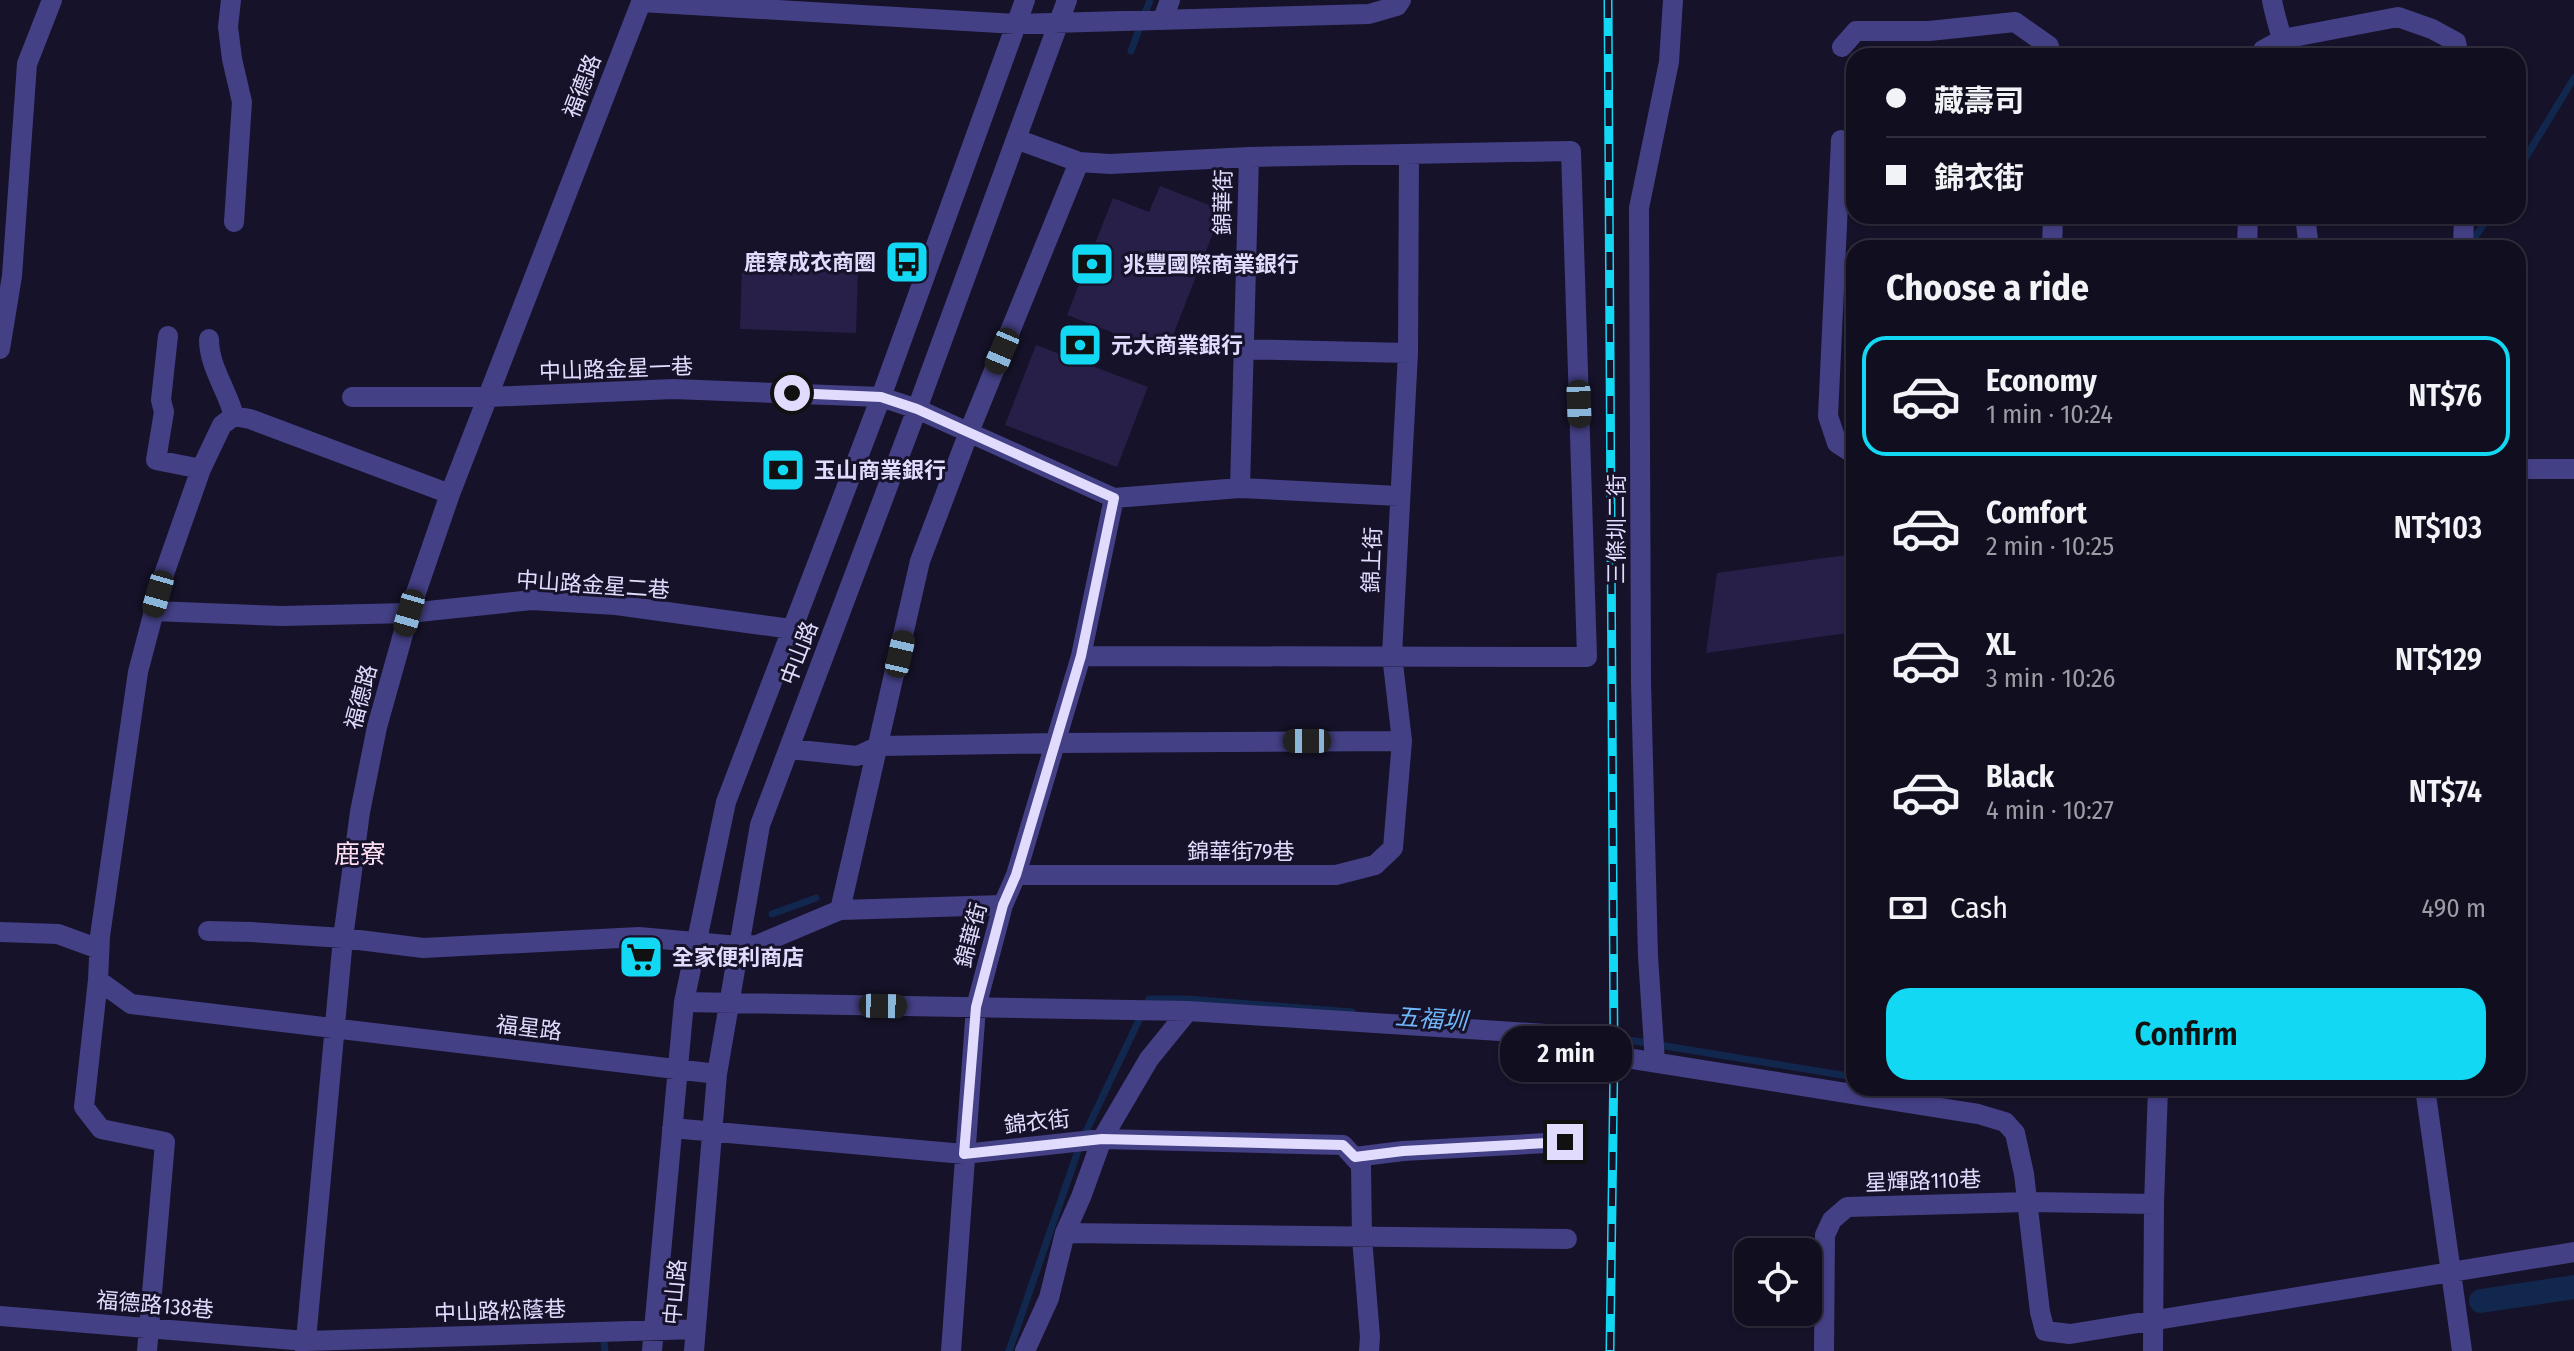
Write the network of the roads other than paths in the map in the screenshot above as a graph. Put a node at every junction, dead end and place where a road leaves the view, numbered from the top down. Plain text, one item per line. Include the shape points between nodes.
1 (52, 0) edge
2 (231, 0) edge
3 (1025, 0) edge
4 (1067, 0) edge
5 (1401, 0) edge
6 (1673, 0) edge
7 (2272, 0) edge
8 (641, 1) edge
9 (1167, 10) edge
10 (1058, 23) junction
11 (1016, 24) junction
12 (1842, 47) dead end
13 (2284, 47) edge
14 (2049, 48) edge
15 (2457, 48) edge
16 (1016, 139) junction
17 (1841, 140) dead end
18 (1409, 155) junction
19 (1249, 157) junction
20 (1079, 162) junction
21 (234, 222) dead end
22 (168, 336) dead end
23 (209, 339) dead end
24 (0, 349) edge
25 (1244, 349) junction
26 (1408, 353) junction
27 (352, 397) dead end
28 (489, 397) junction
29 (881, 397) junction
30 (917, 409) junction
31 (234, 416) junction
32 (969, 432) junction
33 (1845, 448) edge
34 (201, 469) junction
35 (2526, 469) edge
36 (2574, 469) edge
37 (1240, 488) junction
38 (450, 494) junction
39 (1399, 496) junction
40 (1114, 498) junction
41 (153, 611) junction
42 (409, 613) junction
43 (791, 629) junction
44 (1392, 655) junction
45 (1081, 656) junction
46 (1402, 741) junction
47 (1055, 743) junction
48 (879, 746) junction
49 (789, 749) junction
50 (1016, 875) junction
51 (1003, 905) junction
52 (840, 910) junction
53 (208, 931) dead end
54 (0, 932) edge
55 (343, 938) junction
56 (695, 944) junction
57 (738, 946) junction
58 (99, 949) junction
59 (98, 980) junction
60 (684, 1002) junction
61 (728, 1003) junction
62 (976, 1007) junction
63 (1188, 1011) junction
64 (335, 1027) junction
65 (1655, 1058) junction
66 (678, 1071) junction
67 (717, 1074) junction
68 (1846, 1091) edge
69 (1874, 1096) edge
70 (2158, 1096) edge
71 (2426, 1096) edge
72 (672, 1128) junction
73 (713, 1132) junction
74 (1102, 1139) junction
75 (1565, 1142) dead end
76 (964, 1154) junction
77 (1355, 1157) junction
78 (2027, 1202) junction
79 (2154, 1204) junction
80 (1065, 1233) junction
81 (1362, 1238) junction
82 (1567, 1239) dead end
83 (2574, 1252) edge
84 (2451, 1271) junction
85 (0, 1316) edge
86 (2154, 1320) junction
87 (148, 1329) junction
88 (654, 1329) junction
89 (696, 1329) junction
90 (305, 1346) edge
91 (147, 1351) edge
92 (652, 1351) edge
93 (694, 1351) edge
94 (951, 1351) edge
95 (1025, 1351) edge
96 (1369, 1351) edge
97 (1824, 1351) edge
98 (2153, 1351) edge
99 (2462, 1351) edge

1 - 24 street via 27,64 12,276
2 - 21 street via 228,27 242,102
3 - 11 street, 中山路
4 - 10 street, 中山路
5 - 9 street via 1369,14
6 - 65 street, 三條圳二街 via 1669,62 1639,208 1641,682
7 - 13 street
8 - 11 street
8 - 28 street, 福德路
9 - 10 street
10 - 11 street
10 - 16 street, 中山路
11 - 29 street, 中山路
12 - 14 street via 1856,31 1929,31 2015,22
13 - 15 street via 2398,17 2432,29 2456,42
16 - 20 street
16 - 30 street, 中山路
17 - 33 street via 1828,416
18 - 19 street
18 - 26 street, 錦上街
18 - 44 street via 1571,151 1587,657
19 - 20 street
19 - 25 street, 錦華街
20 - 32 street
22 - 34 street via 156,460
23 - 31 street via 209,357
25 - 26 street
25 - 37 street, 錦華街
26 - 39 street, 錦上街
27 - 28 street, 中山路金星一巷
28 - 29 street, 中山路金星一巷 via 673,389
28 - 38 street, 福德路
29 - 30 street
29 - 43 street, 中山路
30 - 32 street
30 - 49 street, 中山路
31 - 34 street via 222,425
31 - 38 street
32 - 40 street
32 - 48 street via 920,561
34 - 41 street
35 - 36 street
37 - 39 street
37 - 40 street
38 - 42 street, 福德路
39 - 44 street, 錦上街
40 - 45 street, 錦華街
41 - 42 street, 中山路金星二巷
41 - 58 street via 138,672
42 - 43 street, 中山路金星二巷 via 532,600 616,605
42 - 55 street, 福德路 via 377,727
43 - 56 street, 中山路 via 726,802
44 - 45 street
44 - 46 street, 錦上街
45 - 47 street, 錦華街
46 - 47 street
46 - 50 street, 錦華街79巷 via 1393,848 1375,865 1336,875
47 - 48 street
47 - 50 street, 錦華街
48 - 49 street via 857,756
48 - 52 street
49 - 57 street, 中山路 via 760,825
50 - 51 street, 錦華街
51 - 52 street
51 - 62 street, 錦華街
52 - 57 street via 757,945
53 - 55 street
54 - 58 street via 58,934
55 - 56 street via 423,948 639,937
55 - 64 street, 福德路
56 - 57 street
56 - 60 street, 中山路
57 - 61 street, 中山路
58 - 59 street
59 - 64 street, 福星路 via 131,1004
59 - 87 street via 84,1107 101,1129 165,1142
60 - 61 street
60 - 66 street, 中山路
61 - 62 street
61 - 67 street, 中山路
62 - 63 street
62 - 76 street, 錦華街
63 - 65 street via 1546,1034 1614,1056
63 - 74 street via 1149,1059
64 - 66 street, 福星路
64 - 90 street, 福德路
65 - 68 street
66 - 67 street, 福星路
66 - 72 street, 中山路
67 - 73 street, 中山路
69 - 78 street via 2005,1122 2015,1133
70 - 79 street
71 - 84 street
72 - 73 street, 錦衣街
72 - 88 street, 中山路
73 - 76 street, 錦衣街
73 - 89 street, 中山路
74 - 76 street, 錦衣街
74 - 77 street, 錦衣街 via 1343,1145
74 - 80 street
75 - 77 street, 錦衣街
76 - 94 street, 錦華街
77 - 81 street via 1361,1165
78 - 79 street, 星輝路110巷
78 - 86 street via 2045,1331 2070,1334
78 - 97 street, 星輝路110巷 via 1847,1207 1825,1235
79 - 86 street
80 - 81 street
80 - 95 street via 1049,1298
81 - 82 street
81 - 96 street
83 - 84 street
84 - 86 street
84 - 99 street
85 - 87 street, 福德路138巷
86 - 98 street
87 - 90 street, 福德路138巷
87 - 91 street
88 - 89 street, 中山路松蔭巷
88 - 90 street, 中山路松蔭巷
88 - 92 street, 中山路
89 - 93 street, 中山路

